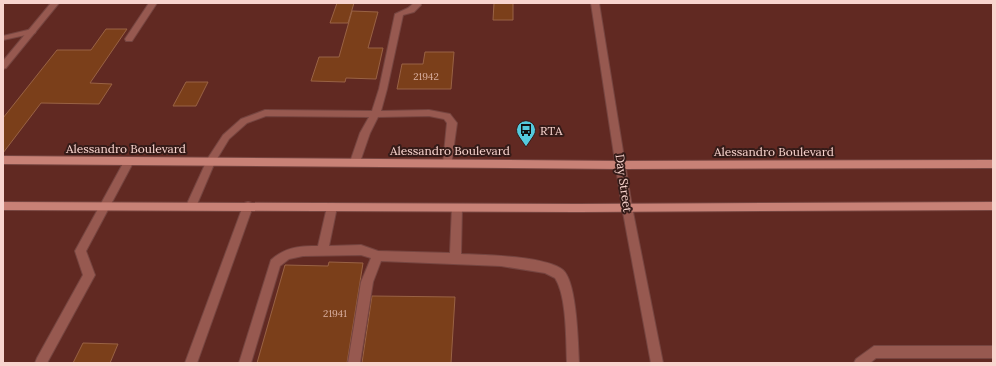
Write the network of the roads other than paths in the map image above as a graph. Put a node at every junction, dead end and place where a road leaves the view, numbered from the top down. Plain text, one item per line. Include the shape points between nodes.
1 (55, 3) edge
2 (153, 3) edge
3 (595, 3) edge
4 (417, 5) dead end
5 (32, 30) junction
6 (3, 38) edge
7 (129, 39) dead end
8 (3, 66) edge
9 (375, 114) junction
10 (3, 160) edge
11 (129, 161) junction
12 (211, 161) junction
13 (354, 162) junction
14 (448, 163) junction
15 (993, 164) edge
16 (622, 165) junction
17 (3, 206) edge
18 (106, 206) junction
19 (191, 206) junction
20 (248, 206) junction
21 (993, 206) edge
22 (332, 207) junction
23 (457, 207) junction
24 (627, 207) junction
25 (322, 251) junction
26 (378, 256) junction
27 (455, 258) junction
28 (993, 352) edge
29 (41, 362) edge
30 (191, 363) edge
31 (245, 363) edge
32 (354, 363) edge
33 (573, 363) edge
34 (657, 363) edge
35 (860, 363) edge

1 - 5 main road
2 - 7 main road
3 - 16 main road, Day Street
4 - 9 main road via 399,14
5 - 6 main road
5 - 8 main road
9 - 12 main road via 265,113 244,121 226,137
9 - 13 main road
9 - 14 main road via 430,113 447,116 452,123
10 - 11 main road, Alessandro Boulevard
11 - 12 main road, Alessandro Boulevard
11 - 18 main road
12 - 13 main road, Alessandro Boulevard
12 - 19 main road
13 - 14 main road, Alessandro Boulevard
14 - 16 main road, Alessandro Boulevard
15 - 16 main road, Alessandro Boulevard
16 - 24 main road, Day Street
17 - 18 main road
18 - 19 main road
18 - 29 main road via 80,251 89,275
19 - 20 main road
20 - 22 main road
20 - 30 main road
21 - 24 main road
22 - 23 main road
22 - 25 main road
23 - 24 main road
23 - 27 main road
24 - 34 main road, Day Street
25 - 26 main road via 361,250
25 - 31 main road via 291,252 282,255 275,263
26 - 27 main road
26 - 32 main road via 368,282
27 - 33 main road via 539,265 559,274 566,287
28 - 35 main road via 874,352

